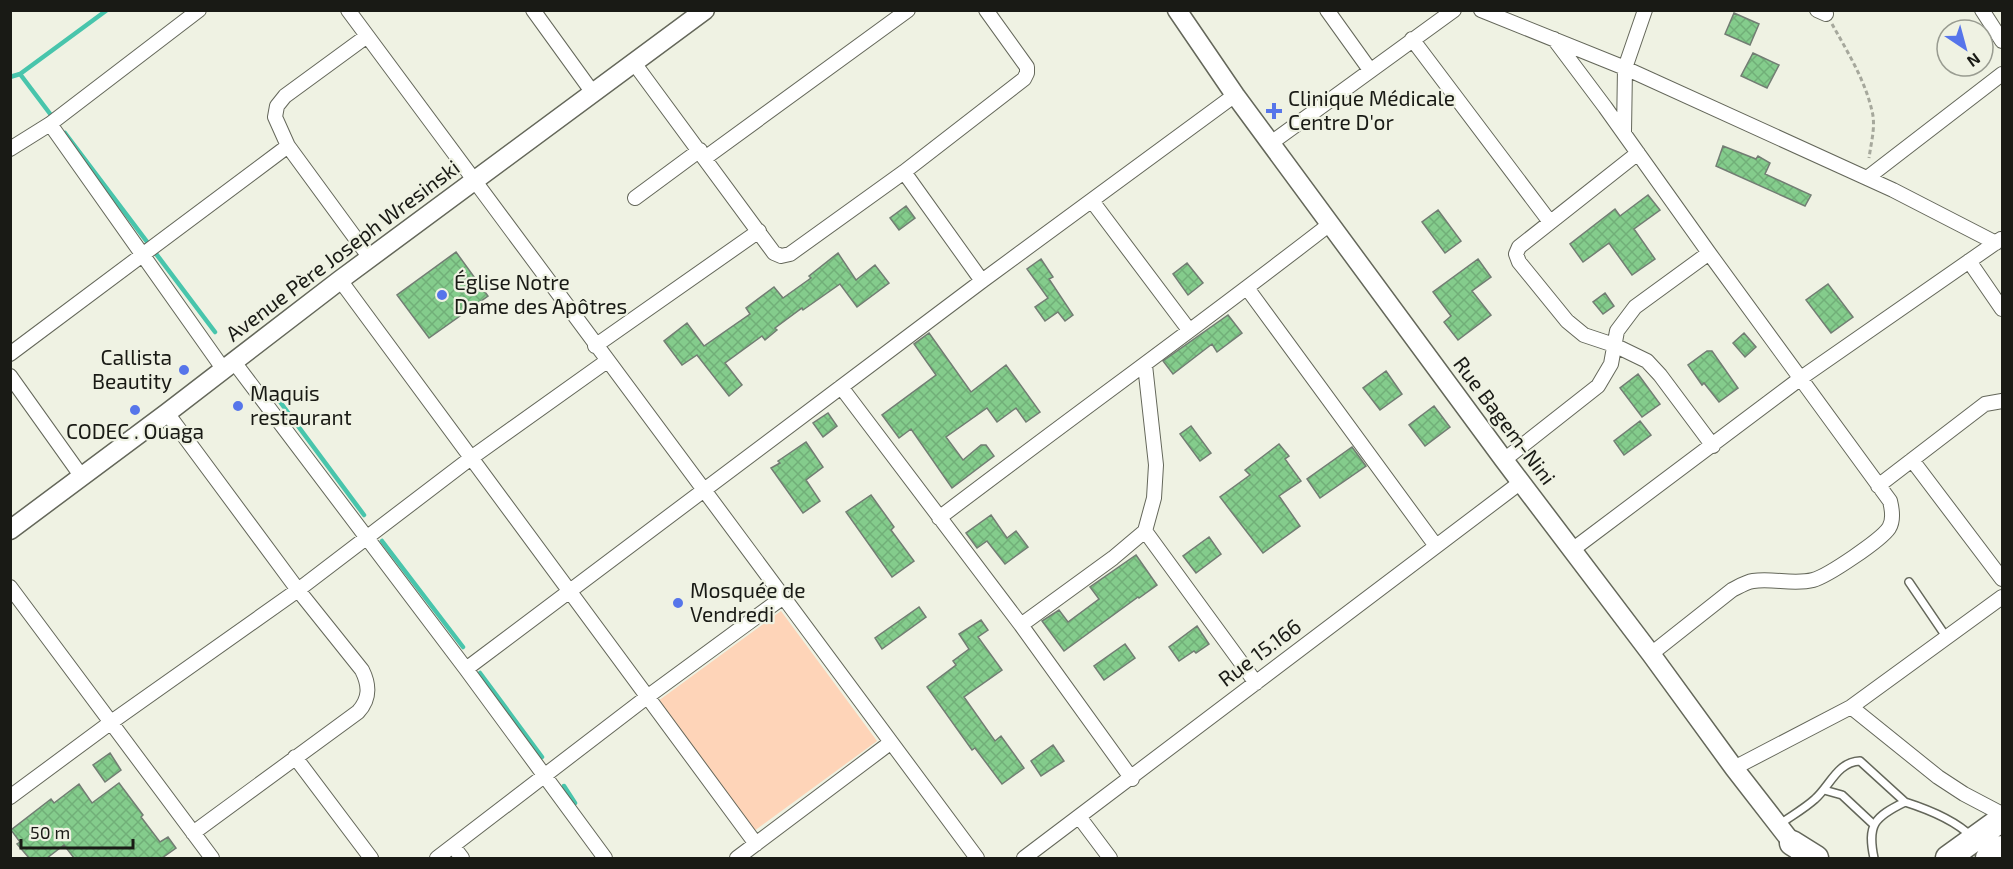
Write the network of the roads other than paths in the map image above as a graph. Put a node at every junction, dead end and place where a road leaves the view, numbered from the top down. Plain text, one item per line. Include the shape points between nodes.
1 (199, 10) edge
2 (348, 10) edge
3 (533, 10) edge
4 (705, 10) edge
5 (908, 10) edge
6 (986, 10) edge
7 (1177, 10) edge
8 (1327, 10) edge
9 (1454, 10) edge
10 (1481, 10) edge
11 (1645, 10) edge
12 (1982, 10) edge
13 (367, 36) junction
14 (1412, 39) junction
15 (1554, 39) junction
16 (2002, 41) edge
17 (633, 63) junction
18 (1626, 68) junction
19 (1370, 70) junction
20 (2002, 74) edge
21 (593, 93) junction
22 (1235, 95) junction
23 (50, 124) junction
24 (1624, 132) junction
25 (1271, 143) junction
26 (288, 146) junction
27 (10, 149) edge
28 (1638, 153) junction
29 (702, 154) junction
30 (904, 172) junction
31 (1867, 178) junction
32 (474, 182) junction
33 (635, 198) dead end
34 (1092, 201) junction
35 (1550, 222) junction
36 (1330, 224) junction
37 (759, 231) junction
38 (1999, 240) edge
39 (1709, 253) junction
40 (143, 256) junction
41 (370, 258) junction
42 (1969, 261) junction
43 (340, 280) junction
44 (982, 281) junction
45 (1247, 288) junction
46 (2002, 309) edge
47 (1189, 330) junction
48 (1614, 345) junction
49 (596, 346) junction
50 (10, 354) edge
51 (607, 361) junction
52 (1145, 365) junction
53 (229, 366) junction
54 (10, 376) edge
55 (1801, 378) junction
56 (841, 387) junction
57 (2002, 401) edge
58 (167, 413) junction
59 (1713, 446) junction
60 (471, 458) junction
61 (1504, 460) junction
62 (1912, 460) junction
63 (82, 477) junction
64 (1521, 482) junction
65 (1878, 486) junction
66 (703, 490) junction
67 (939, 518) junction
68 (10, 530) edge
69 (1145, 531) junction
70 (368, 538) junction
71 (1436, 546) junction
72 (1572, 550) junction
73 (2002, 579) edge
74 (1909, 582) dead end
75 (10, 587) edge
76 (298, 590) junction
77 (569, 590) junction
78 (2002, 597) edge
79 (782, 598) junction
80 (1021, 625) junction
81 (1947, 638) junction
82 (1651, 654) junction
83 (466, 669) junction
84 (1256, 683) junction
85 (647, 697) junction
86 (1851, 707) junction
87 (110, 723) junction
88 (890, 743) junction
89 (295, 757) junction
90 (1734, 768) junction
91 (546, 775) junction
92 (1132, 779) junction
93 (1824, 790) junction
94 (10, 797) edge
95 (1905, 802) junction
96 (2002, 814) edge
97 (1080, 818) junction
98 (2002, 819) edge
99 (1873, 824) junction
100 (193, 833) junction
101 (756, 844) junction
102 (453, 846) junction
103 (2002, 848) edge
104 (1799, 851) edge
105 (1983, 852) edge
106 (212, 858) edge
107 (372, 858) edge
108 (436, 858) edge
109 (462, 858) edge
110 (605, 858) edge
111 (737, 858) edge
112 (977, 858) edge
113 (1024, 858) edge
114 (1110, 858) edge
115 (1874, 858) edge
116 (1948, 858) edge

1 - 23 street
2 - 13 street
3 - 21 street
4 - 17 street, Avenue Père Joseph Wresinski
5 - 29 street
6 - 30 street via 1027,67 1024,80
7 - 22 street, Rue Bagem-Nini
8 - 19 street
9 - 14 street
10 - 15 street
11 - 18 street
12 - 16 street
13 - 26 street via 277,106 275,117
13 - 32 street
14 - 19 street
14 - 35 street
15 - 18 street
15 - 24 street
17 - 21 street, Avenue Père Joseph Wresinski
17 - 29 street
18 - 24 street
18 - 31 street
19 - 25 street
20 - 31 street
21 - 32 street, Avenue Père Joseph Wresinski
22 - 25 street, Rue Bagem-Nini
22 - 34 street
23 - 27 street
23 - 40 street
24 - 28 street
25 - 36 street, Rue Bagem-Nini
26 - 40 street
26 - 41 street
28 - 35 street
28 - 39 street
29 - 33 street
29 - 37 street
30 - 37 street via 790,254 774,253
30 - 44 street
31 - 38 street
32 - 41 street, Avenue Père Joseph Wresinski
32 - 49 street
34 - 44 street
34 - 47 street
35 - 48 street via 1519,247 1516,254 1520,262 1567,321 1584,335
36 - 45 street
36 - 61 street, Rue Bagem-Nini
37 - 49 street
38 - 42 street
39 - 48 street via 1635,307 1617,331
39 - 55 street
40 - 50 street
40 - 53 street
41 - 43 street, Avenue Père Joseph Wresinski
42 - 46 street
42 - 55 street
43 - 53 street, Avenue Père Joseph Wresinski
43 - 60 street
44 - 56 street
45 - 47 street
45 - 71 street
47 - 52 street
48 - 59 street via 1647,361
48 - 61 street via 1611,364 1598,386
49 - 51 street
51 - 60 street
51 - 66 street
52 - 67 street
52 - 69 street via 1156,465 1154,498
53 - 58 street, Avenue Père Joseph Wresinski
53 - 70 street
54 - 63 street
55 - 59 street
55 - 65 street
56 - 66 street
56 - 67 street
57 - 62 street via 1985,404
58 - 63 street, Avenue Père Joseph Wresinski
58 - 76 street
59 - 72 street
60 - 70 street
60 - 77 street
61 - 64 street, Rue Bagem-Nini
62 - 65 street
62 - 73 street
63 - 68 street, Avenue Père Joseph Wresinski
64 - 71 street, Rue 15.166
64 - 72 street, Rue Bagem-Nini
65 - 82 street via 1893,511 1890,526 1874,542 1815,580 1752,581 1732,590
66 - 77 street
66 - 79 street
67 - 80 street
69 - 80 street
69 - 84 street
70 - 76 street
70 - 83 street
71 - 84 street, Rue 15.166
72 - 82 street, Rue Bagem-Nini
74 - 81 lane
75 - 87 street
76 - 87 street
76 - 89 street via 362,670 368,692 366,704 358,712
77 - 83 street
77 - 85 street
78 - 81 street
79 - 85 street
79 - 88 street
80 - 92 street
81 - 86 street
82 - 90 street, Rue Bagem-Nini
83 - 91 street
84 - 92 street, Rue 15.166
85 - 91 street
85 - 101 street
86 - 90 street
86 - 96 street via 1938,777
87 - 94 street
87 - 100 street
88 - 101 street
88 - 112 street
89 - 100 street
89 - 107 street
90 - 104 street, Rue Bagem-Nini
91 - 102 street
91 - 110 street
92 - 97 street, Rue 15.166
93 - 95 lane via 1835,773 1853,761 1860,761
93 - 99 lane via 1842,795
93 - 104 lane via 1814,800
95 - 99 lane
95 - 105 lane via 1948,820 1968,833
97 - 113 street, Rue 15.166
97 - 114 street
98 - 105 highway
99 - 115 lane via 1870,838
100 - 106 street
101 - 111 street
102 - 108 street
102 - 109 street
103 - 105 highway
105 - 116 highway

